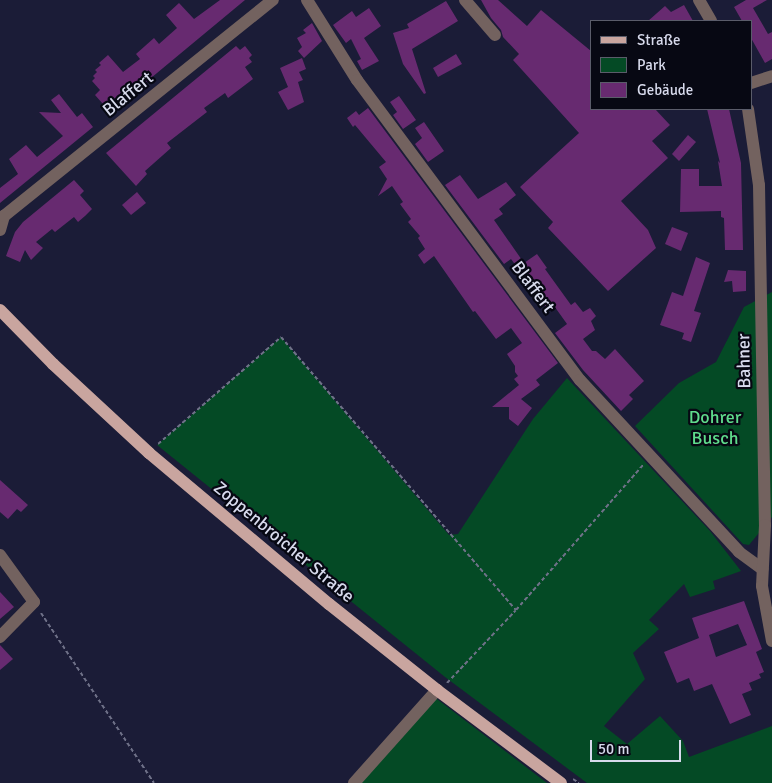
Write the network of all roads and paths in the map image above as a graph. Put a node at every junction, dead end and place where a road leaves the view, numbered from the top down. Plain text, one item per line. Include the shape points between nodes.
1 (273, 0) edge
2 (307, 0) edge
3 (465, 0) edge
4 (699, 0) edge
5 (710, 20) edge
6 (494, 34) dead end
7 (772, 76) edge
8 (752, 83) edge
9 (748, 110) edge
10 (2, 218) edge
11 (0, 230) edge
12 (0, 310) edge
13 (149, 453) junction
14 (650, 457) junction
15 (768, 544) edge
16 (0, 555) edge
17 (762, 569) junction
18 (325, 583) dead end
19 (34, 602) junction
20 (348, 602) dead end
21 (516, 610) junction
22 (0, 637) edge
23 (772, 641) edge
24 (437, 690) junction
25 (566, 780) edge
26 (154, 783) edge
27 (354, 783) edge
28 (580, 783) edge

1 - 10 street, Blaffert
2 - 14 street, Blaffert via 357,80 580,380
3 - 6 street
4 - 5 street
7 - 8 street
9 - 15 street, Bahner via 759,185
10 - 11 street, Blaffert
12 - 13 main road, Zoppenbroicher Straße
13 - 21 path via 281,337
13 - 24 main road, Zoppenbroicher Straße
14 - 17 street, Blaffert via 738,552
14 - 21 path
15 - 17 street, Bahner
16 - 19 street
17 - 23 street, Bahner via 763,600
18 - 20 path
19 - 22 street
19 - 26 path
21 - 24 path
24 - 25 main road, Zoppenbroicher Straße
24 - 27 street
25 - 28 path

